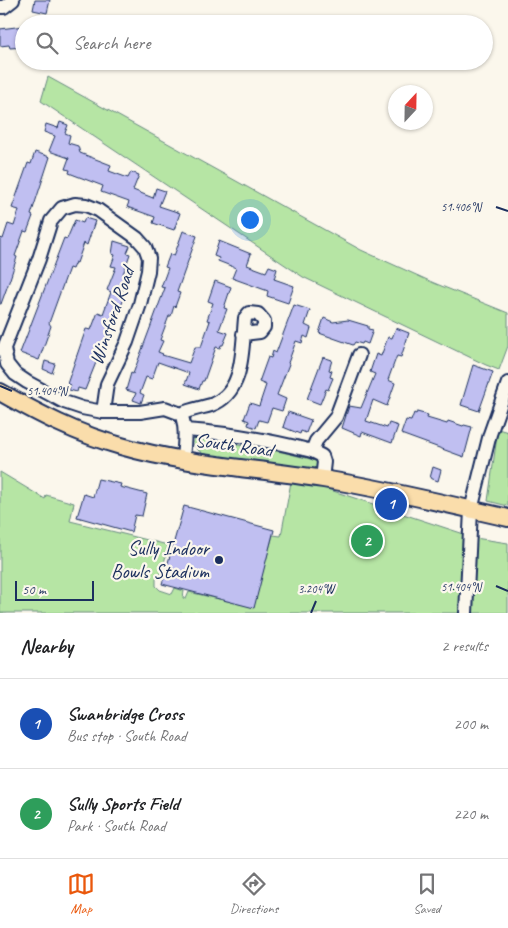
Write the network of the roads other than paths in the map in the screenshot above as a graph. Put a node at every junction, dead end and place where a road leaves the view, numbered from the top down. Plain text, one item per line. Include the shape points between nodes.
1 (13, 0) edge
2 (0, 7) edge
3 (243, 334) dead end
4 (359, 355) dead end
5 (508, 383) edge
6 (0, 392) edge
7 (103, 412) junction
8 (181, 414) junction
9 (185, 430) junction
10 (312, 451) junction
11 (183, 459) junction
12 (322, 479) junction
13 (472, 510) junction
14 (508, 518) edge
15 (466, 613) edge

1 - 2 street
3 - 8 street via 237,378 228,396
4 - 10 street via 336,417
5 - 13 street via 490,434
6 - 11 main road, South Road via 49,420 86,435
7 - 7 street, Winsford Road via 64,402 21,378 7,364 4,348 51,221 62,208 74,204 98,210 137,238 149,258 140,304 107,384
7 - 8 street, Winsford Road via 165,408
8 - 9 street
9 - 10 street via 223,432
9 - 11 street
10 - 12 street via 322,456
11 - 12 main road, South Road
12 - 13 main road, South Road
13 - 14 main road, South Road
13 - 15 street

